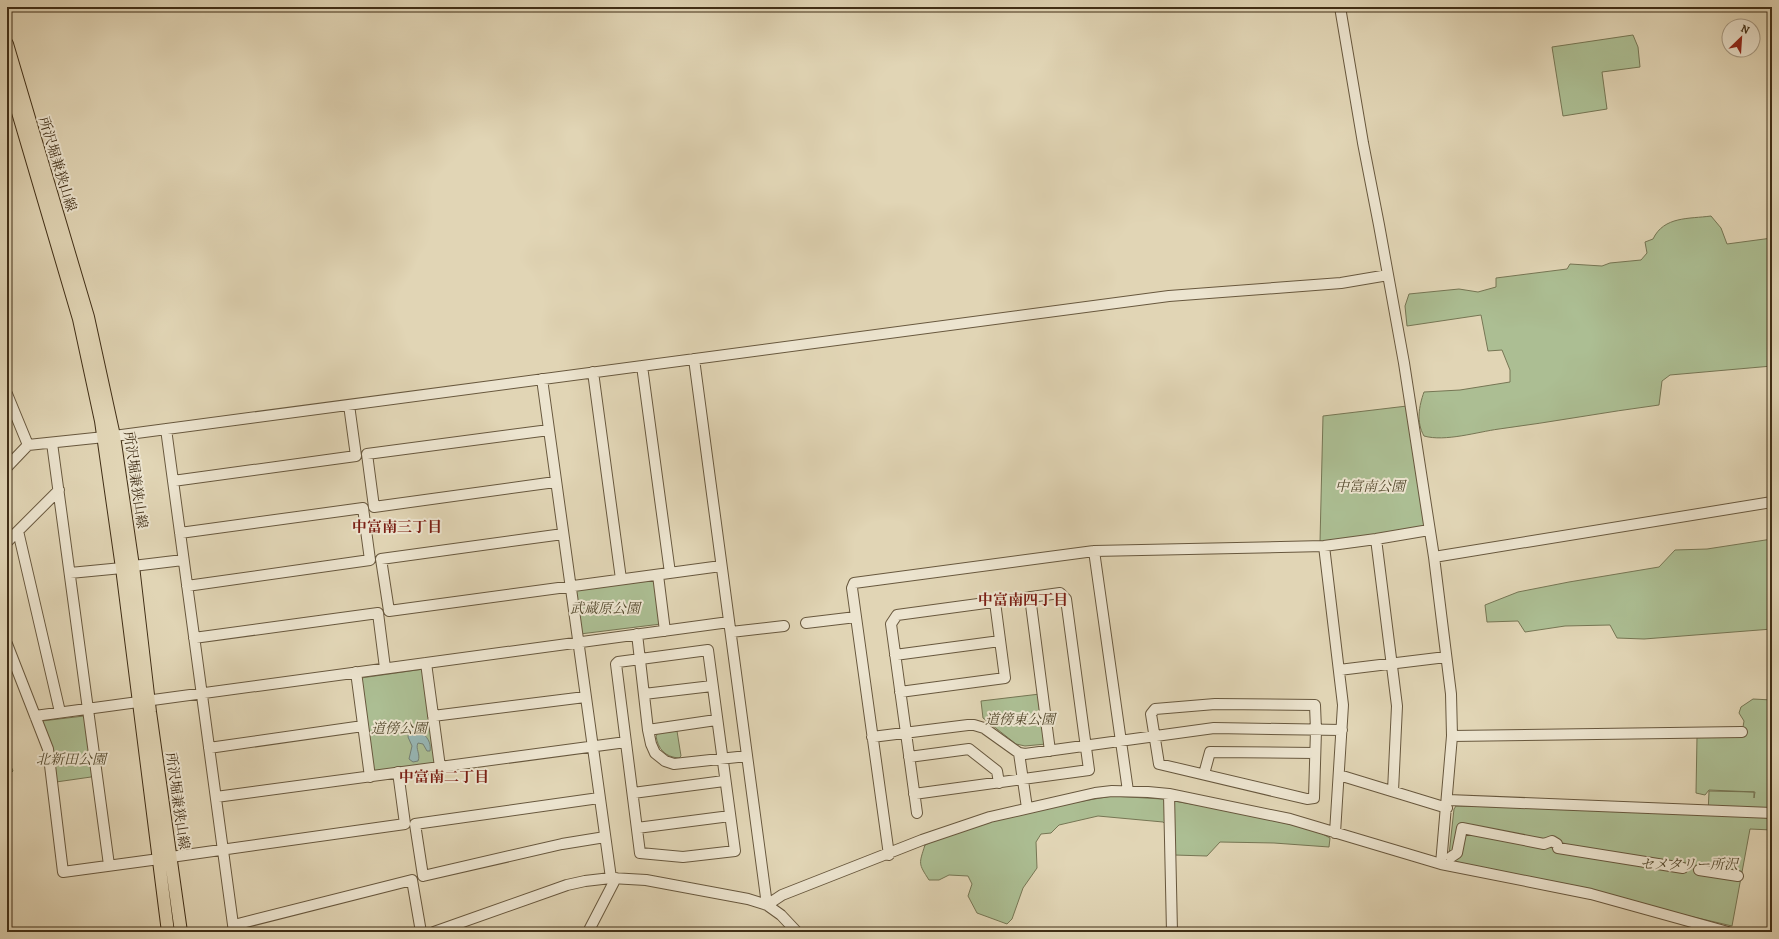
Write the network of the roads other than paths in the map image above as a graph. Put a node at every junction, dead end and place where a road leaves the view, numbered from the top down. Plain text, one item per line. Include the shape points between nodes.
1 (1340, 7) edge
2 (7, 44) edge
3 (7, 75) edge
4 (1388, 275) junction
5 (694, 359) junction
6 (642, 366) junction
7 (593, 372) junction
8 (542, 379) junction
9 (7, 394) edge
10 (349, 405) junction
11 (166, 429) junction
12 (549, 430) junction
13 (108, 437) junction
14 (52, 443) junction
15 (28, 445) junction
16 (7, 467) edge
17 (173, 481) junction
18 (555, 482) junction
19 (59, 490) junction
20 (1772, 502) edge
21 (1429, 530) junction
22 (18, 531) junction
23 (180, 533) junction
24 (563, 534) junction
25 (1376, 539) junction
26 (7, 542) edge
27 (1324, 546) junction
28 (1094, 551) junction
29 (1434, 557) junction
30 (183, 560) junction
31 (721, 566) junction
32 (128, 567) junction
33 (70, 573) junction
34 (670, 573) junction
35 (658, 575) junction
36 (621, 579) junction
37 (187, 586) junction
38 (570, 586) junction
39 (1030, 597) junction
40 (995, 602) junction
41 (856, 617) junction
42 (806, 623) dead end
43 (784, 626) dead end
44 (730, 627) junction
45 (665, 630) junction
46 (637, 634) junction
47 (194, 638) junction
48 (1000, 641) junction
49 (577, 642) junction
50 (7, 644) edge
51 (895, 655) junction
52 (1446, 657) junction
53 (639, 659) junction
54 (426, 663) junction
55 (1392, 664) junction
56 (385, 668) junction
57 (1340, 670) junction
58 (356, 672) junction
59 (712, 686) junction
60 (900, 692) junction
61 (201, 693) junction
62 (644, 694) junction
63 (585, 697) junction
64 (144, 701) junction
65 (88, 708) junction
66 (60, 712) junction
67 (35, 716) junction
68 (433, 716) junction
69 (716, 720) junction
70 (363, 726) junction
71 (648, 730) junction
72 (1316, 730) junction
73 (1342, 730) junction
74 (1742, 732) dead end
75 (906, 733) junction
76 (1154, 736) junction
77 (1452, 736) junction
78 (872, 737) junction
79 (1120, 741) junction
80 (626, 742) junction
81 (1087, 746) junction
82 (592, 747) junction
83 (209, 748) junction
84 (1050, 751) junction
85 (1019, 753) junction
86 (1315, 753) junction
87 (748, 756) junction
88 (909, 757) junction
89 (722, 759) junction
90 (440, 767) junction
91 (398, 772) junction
92 (1204, 774) junction
93 (1339, 775) junction
94 (370, 777) junction
95 (1023, 779) junction
96 (724, 781) junction
97 (999, 783) junction
98 (1128, 791) junction
99 (1393, 791) junction
100 (633, 793) junction
101 (914, 794) junction
102 (1169, 794) junction
103 (216, 798) junction
104 (599, 798) junction
105 (1447, 804) junction
106 (1027, 808) junction
107 (917, 813) dead end
108 (1772, 813) edge
109 (730, 816) junction
110 (637, 828) junction
111 (1335, 833) junction
112 (605, 837) junction
113 (223, 850) junction
114 (889, 855) junction
115 (171, 857) junction
116 (1450, 857) dead end
117 (159, 859) junction
118 (1441, 864) junction
119 (109, 865) junction
120 (1683, 868) dead end
121 (1699, 870) dead end
122 (1738, 876) dead end
123 (614, 878) junction
124 (766, 905) junction
125 (234, 929) edge
126 (168, 932) edge
127 (181, 932) edge
128 (421, 932) edge
129 (434, 932) edge
130 (588, 932) edge
131 (796, 932) edge
132 (1172, 932) edge
133 (1728, 932) edge

1 - 4 street
2 - 13 main road, 所沢堀兼狭山線 via 88,317
3 - 13 main road, 所沢堀兼狭山線 via 79,319
4 - 5 street via 1341,283 1169,296
4 - 21 street
5 - 6 street
5 - 31 street
6 - 7 street
6 - 34 street
7 - 8 street
7 - 36 street
8 - 10 street
8 - 12 street
9 - 15 street
10 - 11 street
10 - 17 street via 356,456
11 - 13 street
11 - 17 street
12 - 18 street
12 - 18 street via 367,454 374,507
13 - 14 street
13 - 32 main road, 所沢堀兼狭山線
14 - 15 street
14 - 19 street
15 - 16 street
17 - 23 street
18 - 24 street
19 - 22 street
19 - 33 street
20 - 29 street
21 - 25 street
21 - 29 street
22 - 26 street
22 - 66 street
23 - 30 street
23 - 37 street via 364,508 370,560
24 - 38 street
24 - 38 street via 381,559 389,611
25 - 27 street
25 - 55 street
27 - 28 street
27 - 57 street
28 - 41 street via 854,583 852,588
28 - 79 street
29 - 52 street
30 - 32 street
30 - 37 street
31 - 34 street
31 - 44 street
32 - 33 street
32 - 64 main road, 所沢堀兼狭山線
33 - 65 street
34 - 35 street
35 - 36 street
35 - 45 street
36 - 38 street
37 - 47 street
38 - 49 street
39 - 40 street
39 - 81 street via 1060,593 1066,599
39 - 84 street
40 - 48 street
40 - 51 street via 897,615 891,624
41 - 42 street
41 - 78 street
43 - 44 street
44 - 45 street
44 - 87 street
45 - 46 street
46 - 49 street
46 - 53 street
47 - 56 street via 378,612
47 - 61 street
48 - 51 street
48 - 60 street via 1005,678
49 - 54 street
49 - 63 street
50 - 67 street
51 - 60 street
52 - 55 street
52 - 77 street
53 - 59 street via 708,650
53 - 62 street
53 - 80 street via 616,664
54 - 56 street
54 - 68 street
55 - 57 street
55 - 99 street via 1397,706
56 - 58 street
57 - 73 street
58 - 61 street
58 - 70 street
59 - 62 street
59 - 69 street
60 - 75 street
61 - 64 street
61 - 83 street
62 - 71 street
63 - 68 street
63 - 82 street
64 - 65 street
64 - 115 main road, 所沢堀兼狭山線
64 - 117 main road, 所沢堀兼狭山線
65 - 66 street
65 - 119 street
66 - 67 street
67 - 119 street via 48,749 63,872
68 - 90 street
69 - 71 street
69 - 89 street
70 - 83 street
70 - 94 street
71 - 89 street via 655,753 670,763
72 - 73 street
72 - 76 street via 1214,728
72 - 76 street via 1315,705 1215,704 1155,709 1151,714
72 - 86 street
73 - 93 street
74 - 77 street
75 - 78 street
75 - 85 street via 974,725 984,728
75 - 88 street
76 - 79 street
76 - 92 street via 1158,764
77 - 105 street
78 - 114 street
79 - 81 street
79 - 98 street
80 - 82 street
80 - 100 street
81 - 84 street
81 - 95 street via 1089,770
82 - 90 street
82 - 104 street
83 - 103 street
84 - 85 street
85 - 95 street
86 - 92 street via 1210,752
86 - 92 street via 1314,798 1307,799
87 - 89 street
87 - 124 street
88 - 97 street via 969,749 997,771
88 - 101 street
89 - 96 street
90 - 91 street
91 - 94 street
91 - 113 street via 405,824
93 - 99 street
93 - 111 street
94 - 103 street
95 - 97 street
95 - 106 street
96 - 100 street
96 - 109 street
97 - 101 street
98 - 102 street
98 - 106 street via 1095,793
99 - 105 street
100 - 110 street
101 - 107 street
102 - 111 street via 1290,819
102 - 132 street
103 - 113 street
104 - 112 street
104 - 112 street via 416,824 423,876 562,844
105 - 108 street
105 - 118 street
106 - 114 street via 957,828
109 - 110 street
109 - 110 street via 735,851 683,857 640,853
111 - 118 street
112 - 123 street
113 - 115 street
113 - 125 street
114 - 124 street via 782,895
115 - 127 main road, 所沢堀兼狭山線
116 - 120 street via 1457,853 1462,828 1544,844 1552,841 1558,848
117 - 119 street
117 - 126 main road, 所沢堀兼狭山線
118 - 133 street via 1591,894
121 - 122 street
123 - 124 street via 653,881 748,899
123 - 129 street via 567,885
123 - 130 street
124 - 131 street via 781,914
125 - 128 street via 412,880

